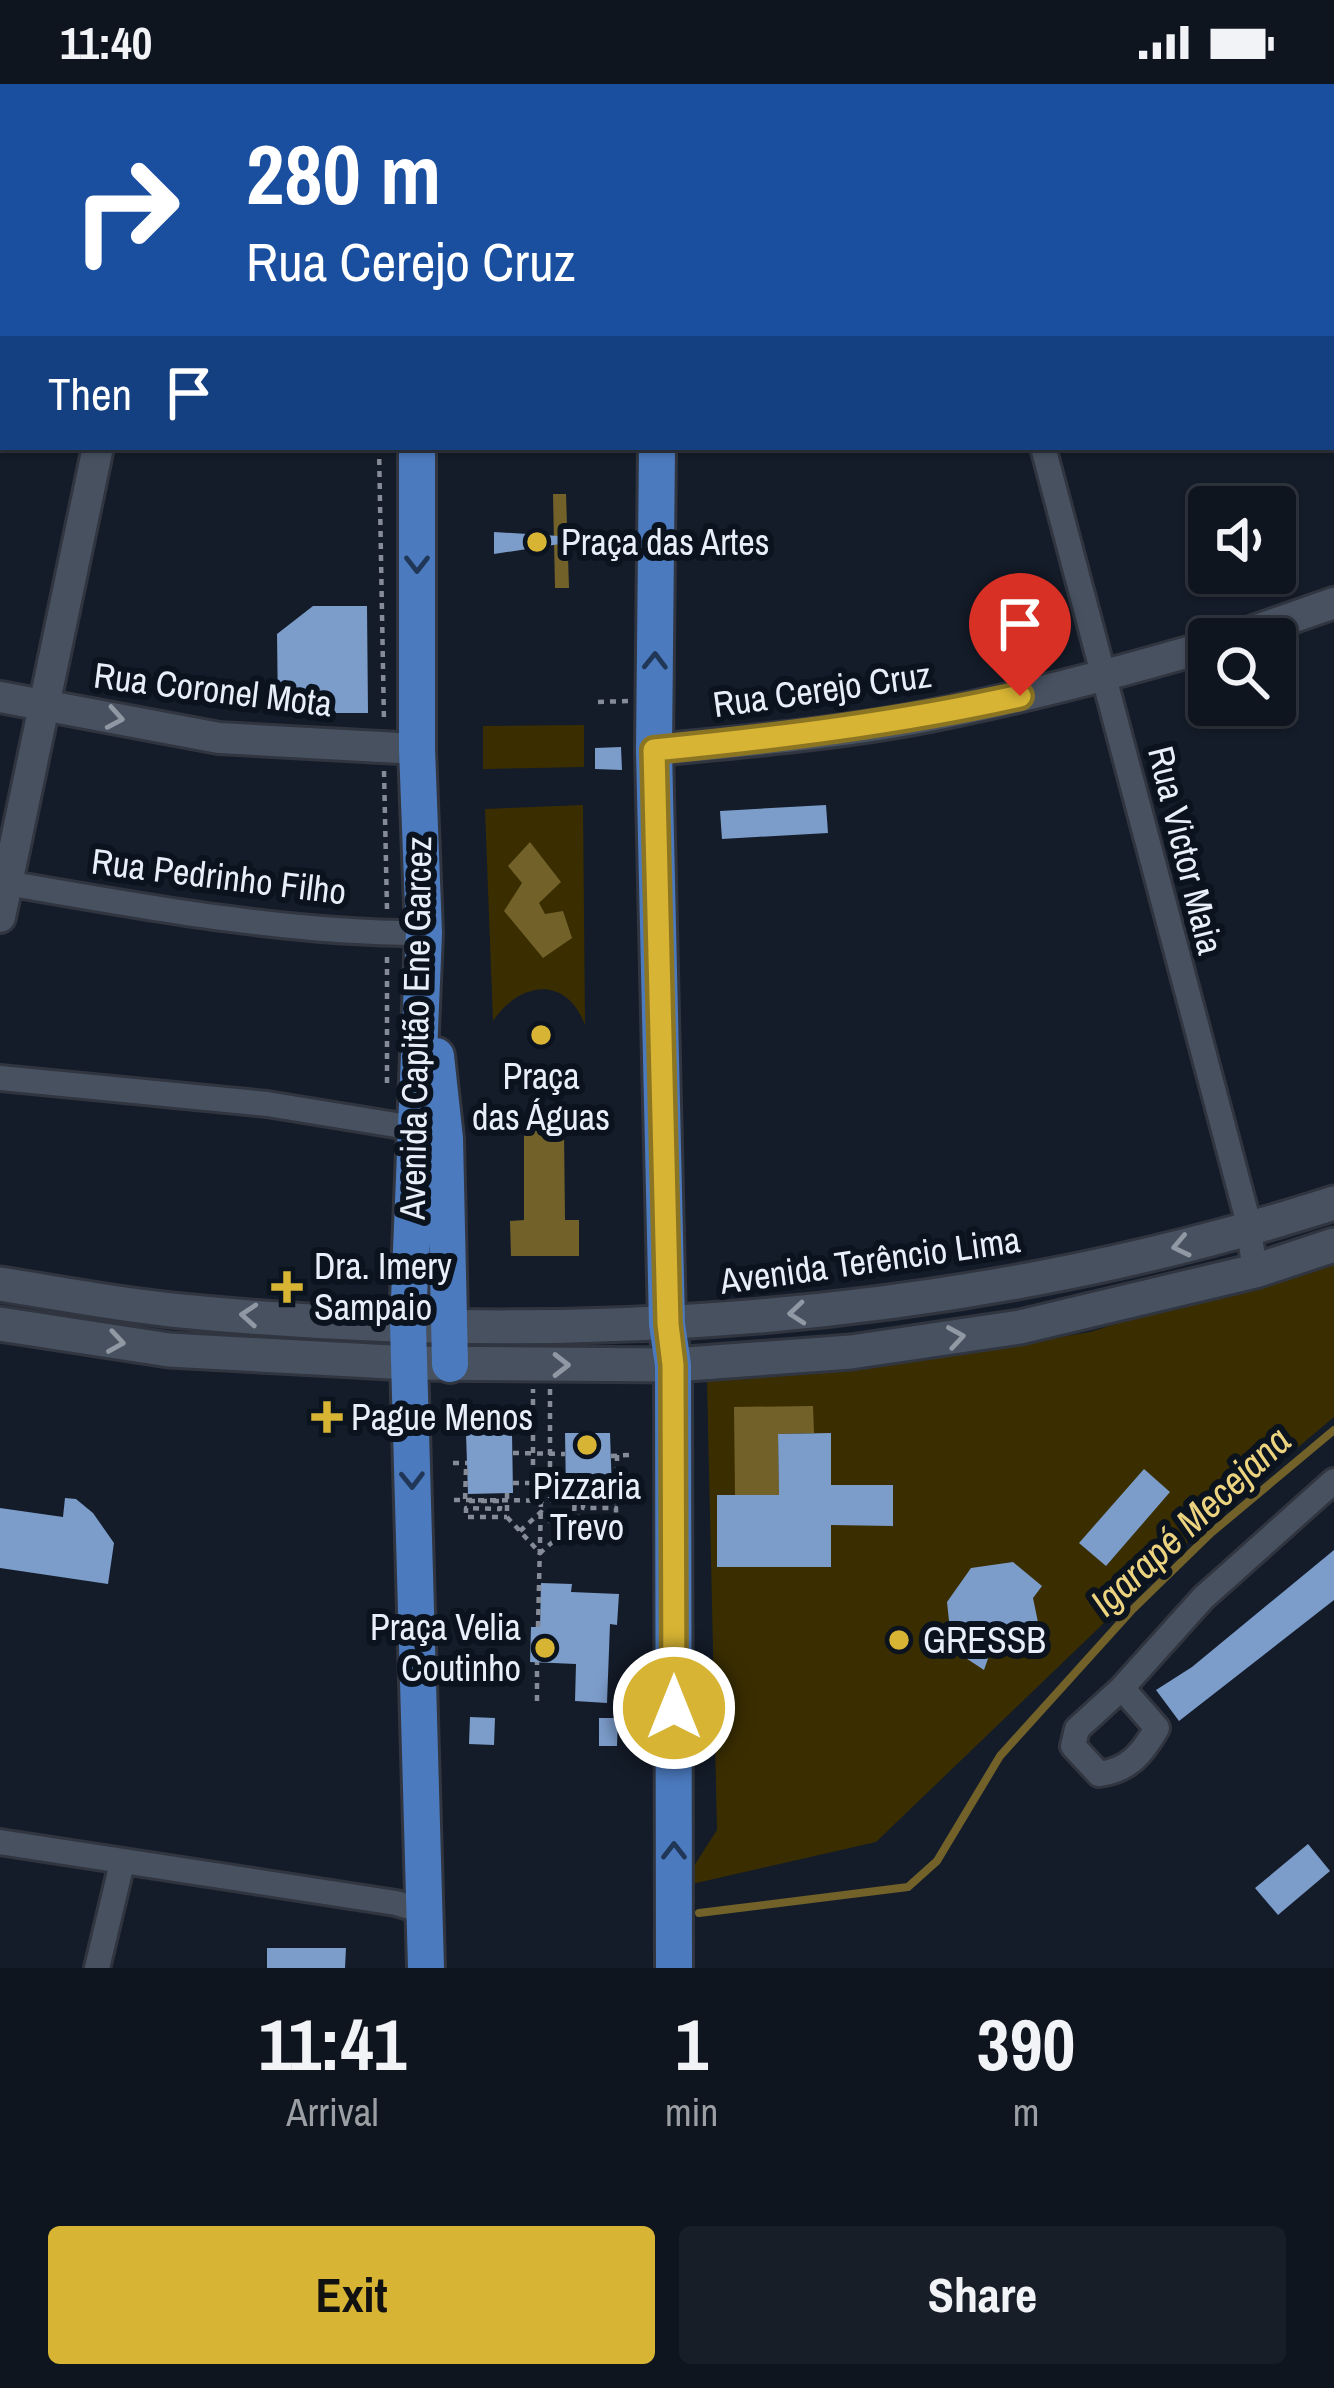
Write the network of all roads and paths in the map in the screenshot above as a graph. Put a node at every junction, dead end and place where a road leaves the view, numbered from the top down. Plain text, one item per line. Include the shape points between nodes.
1 (97, 450) edge
2 (416, 450) edge
3 (658, 450) edge
4 (1044, 450) edge
5 (1334, 603) edge
6 (1291, 618) edge
7 (1188, 652) edge
8 (1104, 676) junction
9 (0, 697) edge
10 (46, 706) junction
11 (417, 749) junction
12 (654, 750) junction
13 (7, 883) junction
14 (0, 917) edge
15 (424, 933) junction
16 (0, 1078) edge
17 (414, 1127) junction
18 (1334, 1203) edge
19 (1247, 1231) junction
20 (1334, 1245) edge
21 (1255, 1271) junction
22 (0, 1284) edge
23 (0, 1324) edge
24 (408, 1324) junction
25 (448, 1324) junction
26 (668, 1324) junction
27 (409, 1363) junction
28 (449, 1364) junction
29 (673, 1365) junction
30 (533, 1384) dead end
31 (550, 1384) dead end
32 (513, 1454) dead end
33 (533, 1454) junction
34 (550, 1454) junction
35 (565, 1454) dead end
36 (630, 1455) dead end
37 (453, 1463) dead end
38 (1334, 1481) edge
39 (513, 1483) dead end
40 (533, 1483) junction
41 (550, 1483) junction
42 (566, 1483) dead end
43 (508, 1493) dead end
44 (575, 1493) dead end
45 (454, 1501) dead end
46 (541, 1501) junction
47 (632, 1501) dead end
48 (507, 1517) junction
49 (581, 1517) junction
50 (520, 1531) junction
51 (562, 1534) junction
52 (538, 1627) dead end
53 (538, 1662) dead end
54 (1122, 1688) dead end
55 (537, 1701) dead end
56 (0, 1842) edge
57 (122, 1863) junction
58 (423, 1911) junction
59 (97, 1968) edge
60 (426, 1968) edge
61 (674, 1968) edge

1 - 10 street
2 -> 11 main road, Avenida Capitão Ene Garcez
12 -> 3 main road
4 - 8 street, Rua Victor Maia
5 - 6 street
7 - 8 street, Rua Cerejo Cruz
8 - 12 street, Rua Cerejo Cruz via 936,715
8 - 19 street, Rua Victor Maia
9 - 10 street, Rua Coronel Mota
10 -> 11 street, Rua Coronel Mota via 219,737
10 - 13 street
11 - 15 main road, Avenida Capitão Ene Garcez
12 - 26 main road
13 - 14 street
13 - 15 street, Rua Pedrinho Filho via 246,919
15 - 17 main road, Avenida Capitão Ene Garcez
15 - 25 main road via 445,1139
16 - 17 street
17 - 24 main road, Avenida Capitão Ene Garcez
18 - 19 main road, Avenida Terêncio Lima
19 - 21 street, Rua Victor Maia
19 -> 26 main road, Avenida Terêncio Lima via 1016,1282 838,1310
20 - 21 main road
29 -> 21 main road via 851,1352 1021,1327
24 -> 22 main road, Avenida Terêncio Lima via 170,1310
23 -> 27 main road via 169,1350
24 - 25 main road, Avenida Terêncio Lima
24 - 27 main road, Avenida Capitão Ene Garcez
25 - 26 main road, Avenida Terêncio Lima
25 - 28 main road
26 - 29 main road
27 - 28 main road
27 -> 58 main road, Avenida Capitão Ene Garcez
28 -> 29 main road
61 -> 29 main road
30 - 33 path
31 - 34 path
32 - 33 path
33 - 34 path
33 - 40 path
34 - 35 path
34 - 41 path
36 - 49 path, bridge via 614,1455 617,1502 583,1501 583,1508 616,1508 616,1518
37 - 48 path, bridge via 466,1465 465,1501 500,1502 500,1509 466,1508 466,1516
38 - 54 street via 1203,1598
39 - 40 path
40 - 41 path
40 - 46 path
41 - 42 path
41 - 46 path
43 - 48 path, bridge
44 - 49 path, bridge via 574,1517
45 - 46 path
46 - 47 path
46 - 52 path
48 - 50 path, bridge
49 - 51 path, bridge
50 - 51 path, bridge via 541,1512
50 - 51 path, bridge via 540,1553
53 - 55 path
56 - 57 street
57 - 58 street
57 - 59 street
58 - 60 main road, Avenida Capitão Ene Garcez

